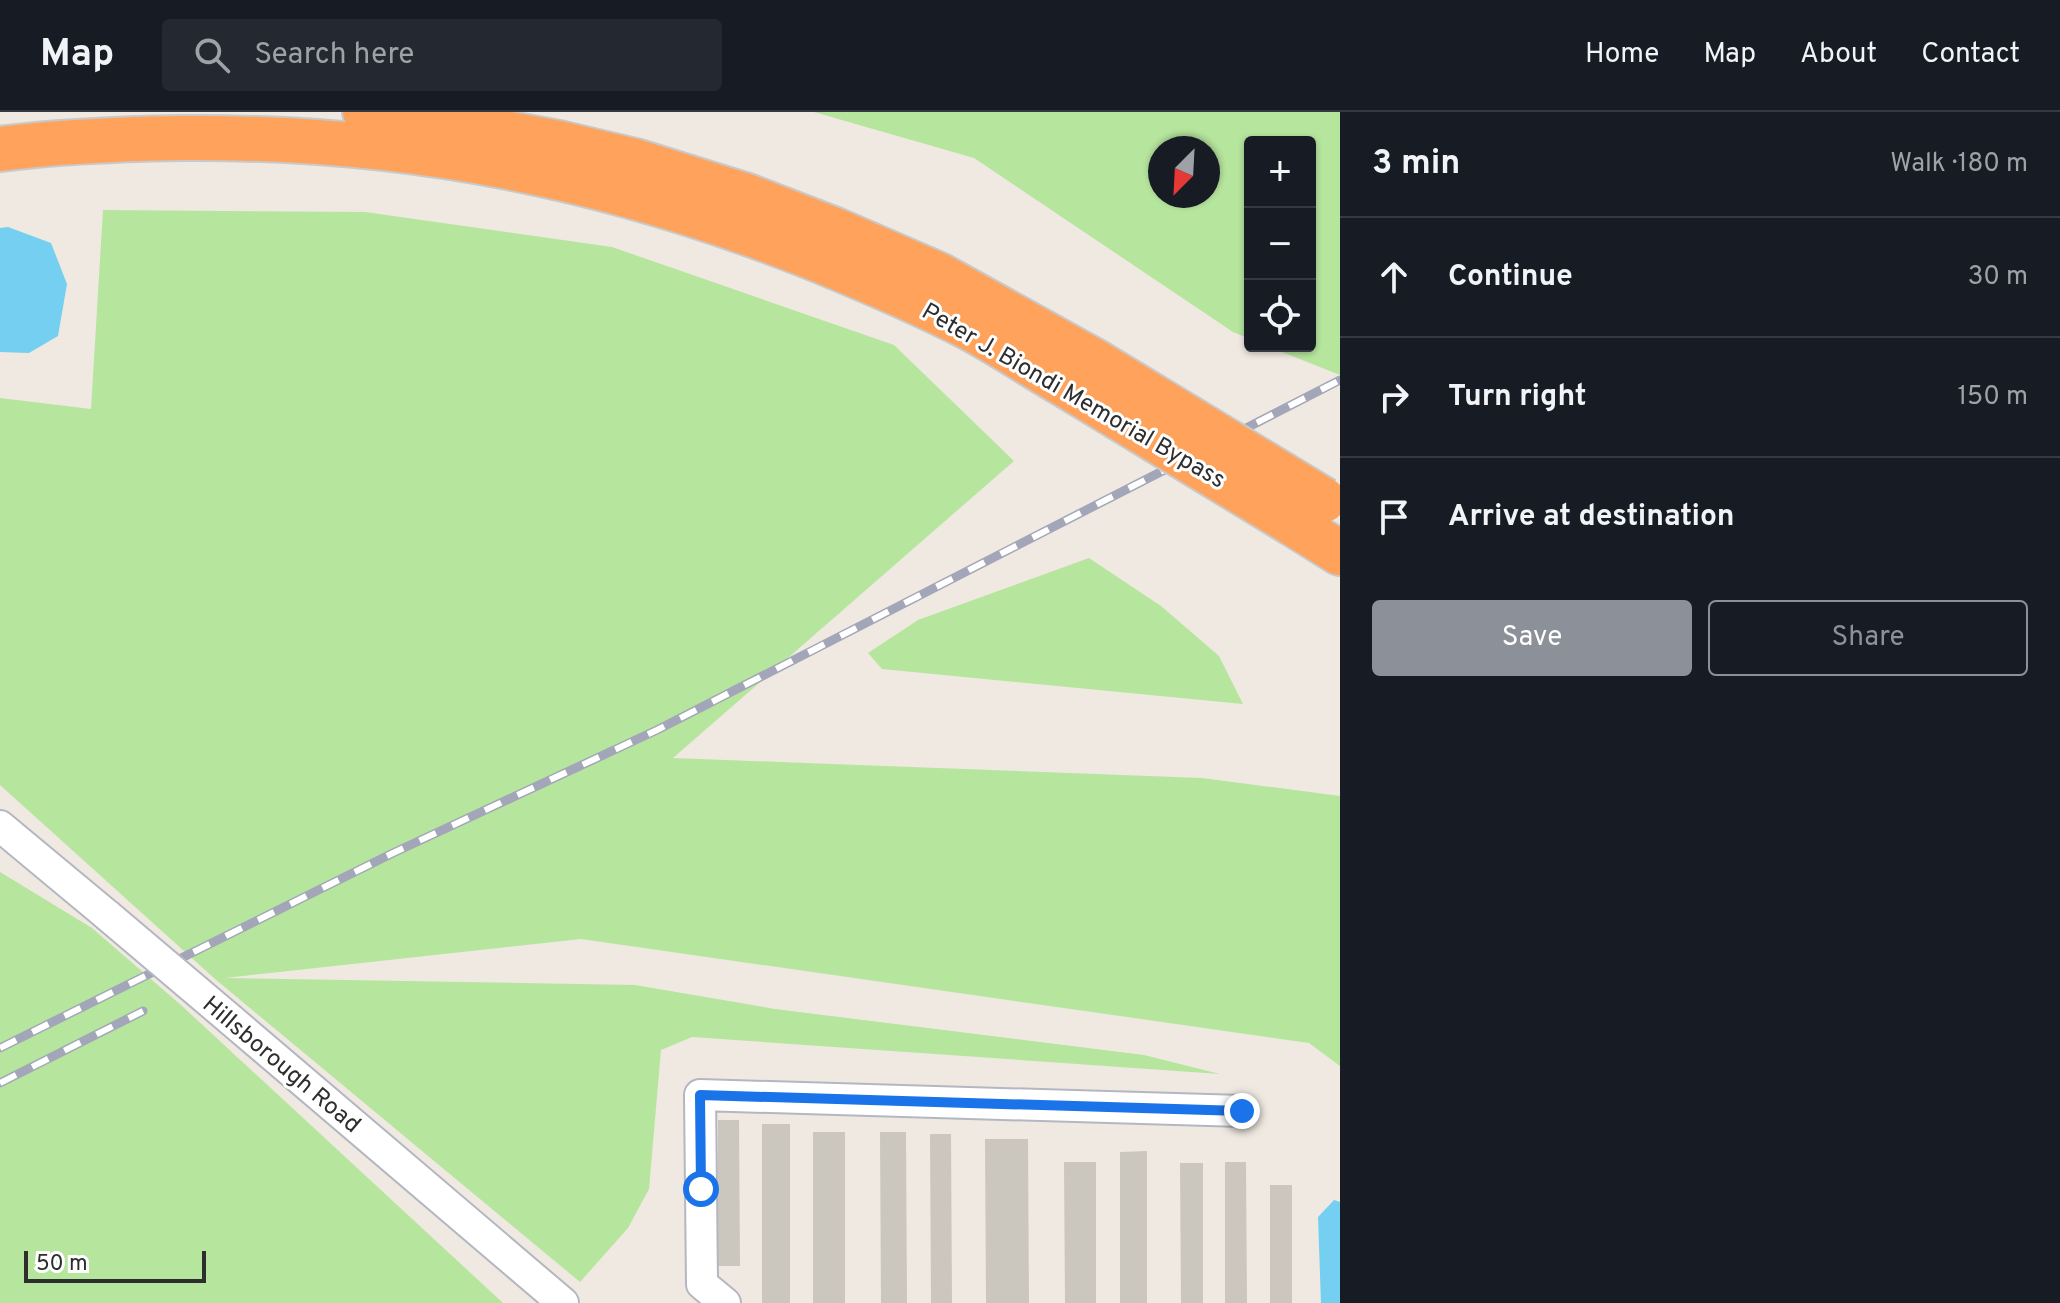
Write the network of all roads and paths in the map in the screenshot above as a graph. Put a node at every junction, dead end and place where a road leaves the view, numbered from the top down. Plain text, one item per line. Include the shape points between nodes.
1 (365, 112) edge
2 (0, 149) edge
3 (1082, 374) junction
4 (1319, 511) edge
5 (1340, 553) edge
6 (0, 826) edge
7 (1242, 1111) dead end
8 (563, 1303) edge
9 (725, 1303) edge

1 - 3 highway, Peter J. Biondi Memorial Bypass via 559,143 747,196 939,275
2 - 3 highway, Peter J. Biondi Memorial Bypass via 255,137 381,147 549,174 712,220 876,283
3 - 4 highway, Peter J. Biondi Memorial Bypass, bridge
4 - 5 highway, Peter J. Biondi Memorial Bypass
6 - 8 street, Hillsborough Road, bridge
7 - 9 street via 700,1095 702,1284

